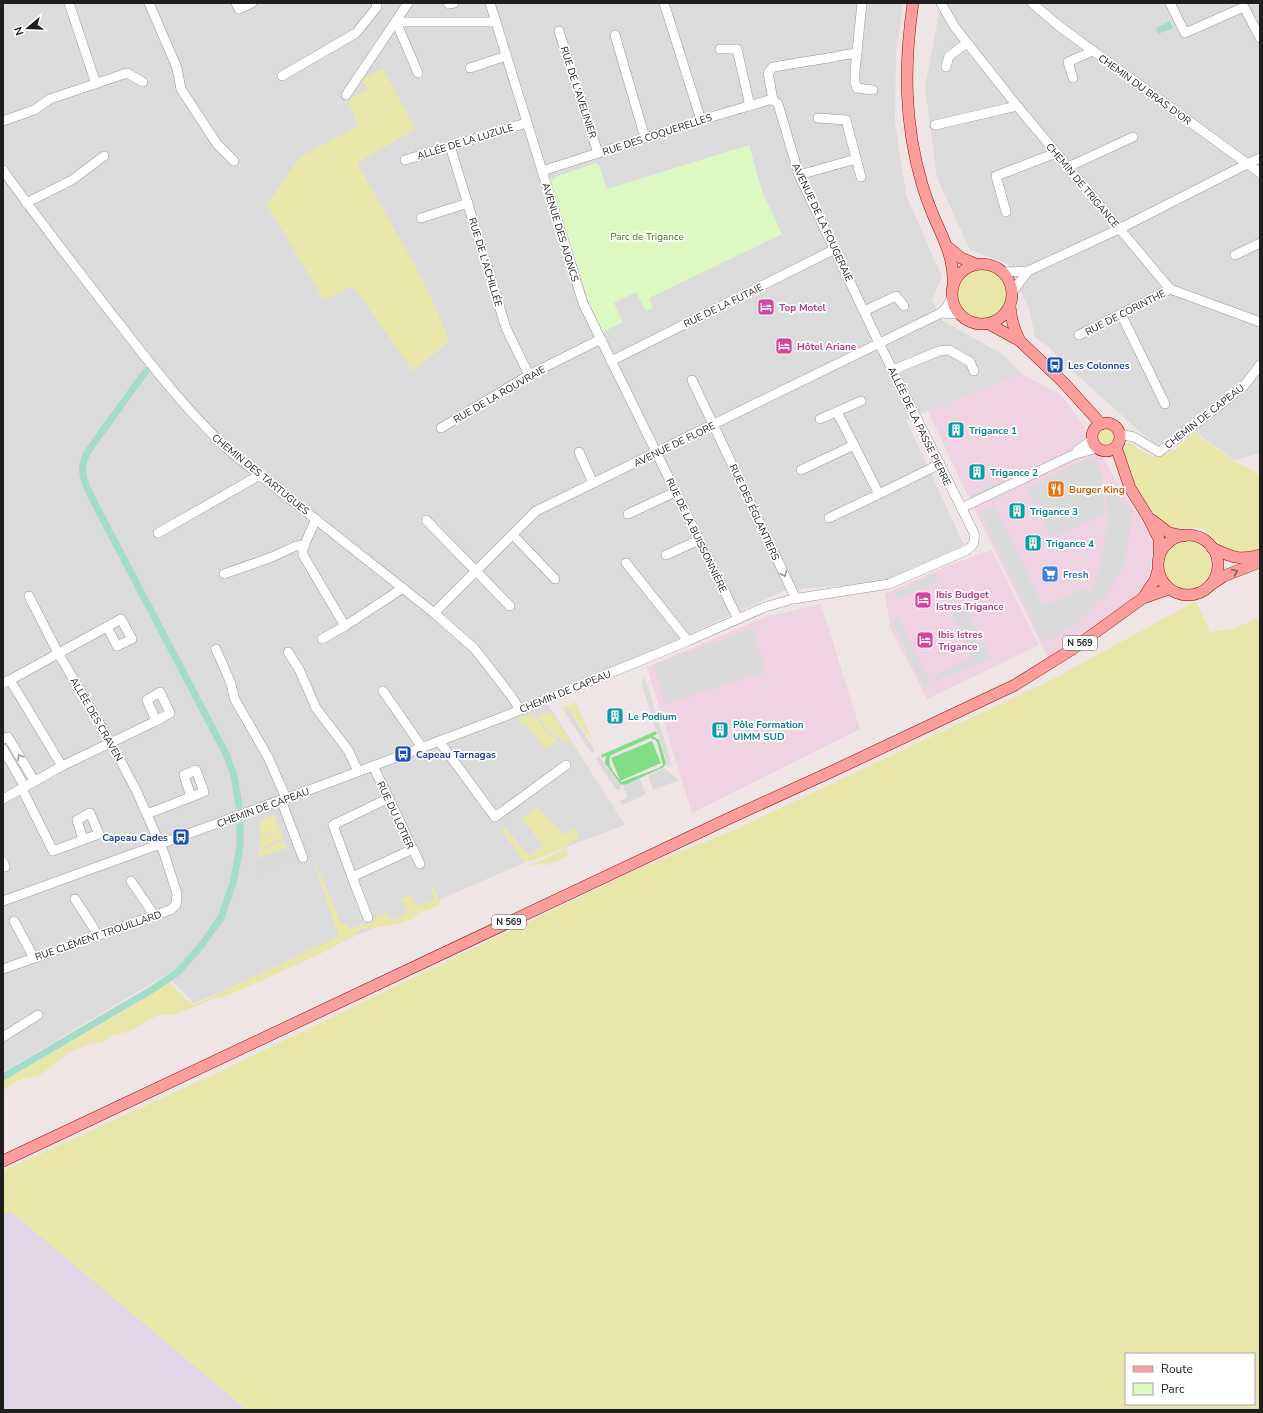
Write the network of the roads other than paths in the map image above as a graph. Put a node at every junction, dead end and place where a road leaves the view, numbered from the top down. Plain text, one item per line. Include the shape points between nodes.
1 (69, 3) edge
2 (149, 3) edge
3 (252, 3) edge
4 (376, 3) edge
5 (408, 3) edge
6 (448, 3) edge
7 (454, 3) edge
8 (490, 3) edge
9 (664, 3) edge
10 (862, 3) edge
11 (913, 3) edge
12 (941, 3) edge
13 (1032, 3) edge
14 (1170, 3) edge
15 (237, 6) edge
16 (396, 22) junction
17 (496, 22) junction
18 (559, 31) dead end
19 (615, 35) dead end
20 (1260, 38) edge
21 (967, 43) junction
22 (720, 49) dead end
23 (1093, 51) junction
24 (857, 53) junction
25 (506, 56) junction
26 (946, 67) dead end
27 (470, 68) dead end
28 (418, 73) dead end
29 (282, 76) dead end
30 (1073, 78) dead end
31 (143, 82) dead end
32 (96, 84) junction
33 (873, 90) dead end
34 (346, 95) dead end
35 (773, 100) junction
36 (750, 106) junction
37 (1017, 106) junction
38 (818, 118) dead end
39 (701, 120) junction
40 (3, 121) edge
41 (526, 122) junction
42 (935, 125) dead end
43 (1133, 137) dead end
44 (645, 138) junction
45 (450, 146) junction
46 (598, 153) junction
47 (1056, 153) junction
48 (104, 156) dead end
49 (1260, 158) edge
50 (856, 159) junction
51 (405, 160) dead end
52 (234, 161) dead end
53 (1247, 164) junction
54 (1068, 167) junction
55 (3, 170) edge
56 (542, 171) junction
57 (1260, 173) edge
58 (799, 175) junction
59 (861, 177) dead end
60 (26, 203) junction
61 (468, 203) junction
62 (1006, 212) dead end
63 (421, 218) dead end
64 (1119, 229) junction
65 (1260, 243) edge
66 (948, 247) junction
67 (835, 249) junction
68 (1235, 255) dead end
69 (976, 264) junction
70 (1028, 271) junction
71 (1003, 272) junction
72 (953, 284) junction
73 (1170, 288) junction
74 (1013, 291) junction
75 (952, 296) junction
76 (904, 306) dead end
77 (1010, 306) junction
78 (864, 311) junction
79 (941, 313) junction
80 (1122, 314) junction
81 (961, 315) junction
82 (1260, 322) edge
83 (989, 324) junction
84 (1079, 335) dead end
85 (601, 339) junction
86 (1020, 341) junction
87 (880, 343) junction
88 (611, 361) junction
89 (1260, 365) edge
90 (893, 370) junction
91 (974, 371) dead end
92 (529, 375) junction
93 (692, 380) dead end
94 (861, 401) dead end
95 (1165, 404) dead end
96 (837, 412) junction
97 (820, 419) dead end
98 (714, 425) junction
99 (441, 428) dead end
100 (1120, 434) junction
101 (1098, 438) junction
102 (854, 445) junction
103 (1116, 447) junction
104 (579, 452) dead end
105 (656, 452) junction
106 (940, 464) junction
107 (801, 470) dead end
108 (1124, 471) junction
109 (260, 475) junction
110 (593, 483) junction
111 (675, 492) junction
112 (878, 494) junction
113 (961, 508) junction
114 (628, 514) dead end
115 (1148, 517) junction
116 (829, 518) dead end
117 (316, 519) junction
118 (426, 520) dead end
119 (158, 533) dead end
120 (512, 535) junction
121 (1184, 536) junction
122 (699, 540) junction
123 (305, 545) junction
124 (1212, 548) junction
125 (666, 555) dead end
126 (1260, 555) edge
127 (1159, 556) junction
128 (1260, 562) edge
129 (626, 563) dead end
130 (1158, 570) junction
131 (475, 572) junction
132 (224, 574) dead end
133 (555, 579) dead end
134 (1211, 584) junction
135 (403, 588) junction
136 (1169, 589) junction
137 (29, 596) dead end
138 (1143, 598) junction
139 (796, 599) junction
140 (510, 606) dead end
141 (434, 612) junction
142 (738, 619) junction
143 (345, 626) junction
144 (107, 627) dead end
145 (322, 640) dead end
146 (688, 641) junction
147 (216, 649) dead end
148 (288, 652) dead end
149 (58, 653) junction
150 (7, 681) edge
151 (382, 691) dead end
152 (520, 710) junction
153 (156, 721) dead end
154 (3, 738) edge
155 (439, 741) junction
156 (112, 743) junction
157 (422, 748) junction
158 (3, 749) edge
159 (566, 765) dead end
160 (62, 766) junction
161 (373, 766) junction
162 (358, 771) junction
163 (35, 782) junction
164 (24, 788) junction
165 (191, 797) dead end
166 (389, 798) junction
167 (3, 799) edge
168 (284, 799) junction
169 (147, 814) junction
170 (83, 840) dead end
171 (159, 844) junction
172 (413, 850) junction
173 (303, 858) dead end
174 (3, 862) edge
175 (420, 864) dead end
176 (3, 867) edge
177 (352, 877) junction
178 (131, 881) dead end
179 (75, 900) dead end
180 (3, 901) edge
181 (154, 915) junction
182 (368, 918) dead end
183 (14, 921) dead end
184 (98, 935) junction
185 (34, 958) junction
186 (3, 969) edge
187 (38, 1016) dead end
188 (3, 1037) edge
189 (3, 1161) edge

1 - 32 street
2 - 52 street via 177,68 181,89 217,144
3 - 15 street
4 - 29 street via 377,7 356,33
5 - 16 street
6 - 7 street
8 - 17 street, AVENUE DES AJONCS
9 - 39 street
10 - 24 street
11 - 66 main road via 907,58 908,113 922,183
12 - 21 street, CHEMIN DE TRIGANCE
13 - 23 street, CHEMIN DU BRAS D'OR
14 - 20 street via 1185,33 1244,7
16 - 17 street
16 - 28 street
16 - 34 street
17 - 25 street, AVENUE DES AJONCS
18 - 46 street, RUE DE L'AVELINIER
19 - 44 street
21 - 26 street via 949,56
21 - 37 street, CHEMIN DE TRIGANCE
22 - 36 street via 737,49
23 - 30 street via 1068,62
23 - 53 street, CHEMIN DU BRAS D'OR
24 - 33 street via 855,82 858,88
24 - 35 street, AVENUE DE LA FOUGERAIE via 770,68 768,73
25 - 27 street
25 - 41 street, AVENUE DES AJONCS
31 - 32 street via 127,73
32 - 40 street via 50,99 34,110
35 - 36 street, RUE DES COQUERELLES
35 - 58 street, AVENUE DE LA FOUGERAIE via 778,104
36 - 39 street, RUE DES COQUERELLES
37 - 42 street
37 - 47 street, CHEMIN DE TRIGANCE
38 - 50 street via 846,120
39 - 44 street, RUE DES COQUERELLES
41 - 45 street, ALLÉE DE LA LUZULE
41 - 56 street, AVENUE DES AJONCS
43 - 54 street
44 - 46 street, RUE DES COQUERELLES
45 - 51 street, ALLÉE DE LA LUZULE
45 - 61 street, RUE DE L'ACHILLÉE
46 - 56 street, RUE DES COQUERELLES
47 - 54 street, CHEMIN DE TRIGANCE
47 - 62 street via 996,176
48 - 60 street via 72,180
49 - 53 street
50 - 58 street
50 - 59 street
53 - 57 street, CHEMIN DU BRAS D'OR
53 - 64 street
54 - 64 street, CHEMIN DE TRIGANCE
55 - 60 street, CHEMIN DES TARTUGUES
56 - 85 street, AVENUE DES AJONCS via 583,303
58 - 67 street, AVENUE DE LA FOUGERAIE
60 - 109 street, CHEMIN DES TARTUGUES via 152,365 203,426
61 - 63 street
61 - 92 street, RUE DE L'ACHILLÉE via 506,328
64 - 70 street
64 - 73 street, CHEMIN DE TRIGANCE
65 - 68 street
66 - 69 main road via 961,258
66 - 72 main road
67 - 78 street, AVENUE DE LA FOUGERAIE
67 - 88 street, RUE DE LA FUTAIE
69 - 71 main road via 995,266
69 - 72 main road via 962,271
70 - 71 street
70 - 74 street
71 - 74 main road via 1008,277
72 - 75 main road
73 - 80 street, RUE DE CORINTHE
73 - 82 street, CHEMIN DE TRIGANCE
74 - 77 main road
75 - 79 street
75 - 81 main road via 953,303
76 - 78 street via 896,296
77 - 83 main road via 998,320
77 - 86 main road via 1013,326
78 - 87 street, AVENUE DE LA FOUGERAIE
79 - 81 street
79 - 87 street, AVENUE DE FLORE
80 - 84 street, RUE DE CORINTHE
80 - 95 street
81 - 83 main road via 974,323
83 - 86 main road
85 - 88 street, AVENUE DES AJONCS
85 - 92 street, RUE DE LA ROUVRAIE
86 - 101 main road via 1084,405
87 - 90 street, ALLÉE DE LA PASSE PIERRE
87 - 98 street, AVENUE DE FLORE
88 - 105 street, AVENUE DES AJONCS
89 - 100 street, CHEMIN DE CAPEAU via 1244,386 1159,452 1134,437
90 - 91 street via 939,351 949,350 970,362
90 - 106 street, ALLÉE DE LA PASSE PIERRE
92 - 99 street, RUE DE LA ROUVRAIE
93 - 98 street, RUE DES ÉGLANTIERS
94 - 96 street
96 - 97 street
96 - 102 street
98 - 105 street, AVENUE DE FLORE
98 -> 139 street, RUE DES ÉGLANTIERS
100 - 101 main road via 1110,423
100 - 103 main road
101 - 103 main road via 1113,450
101 - 108 main road
101 - 113 street via 1073,455
102 - 107 street
102 - 112 street
103 - 108 main road
104 - 110 street
105 - 110 street, AVENUE DE FLORE
105 - 111 street, RUE DE LA BUISSONNIÈRE
106 - 112 street
106 - 113 street, ALLÉE DE LA PASSE PIERRE
108 - 115 main road via 1130,488
109 - 117 street, CHEMIN DES TARTUGUES
109 - 119 street
110 - 120 street, AVENUE DE FLORE via 536,511
111 - 114 street
111 - 122 street, RUE DE LA BUISSONNIÈRE
112 - 116 street
113 - 139 street, CHEMIN DE CAPEAU via 975,540 974,545 967,550 889,584
115 - 121 main road via 1169,533
115 - 127 main road via 1159,539
117 - 123 street
117 - 135 street, CHEMIN DES TARTUGUES
118 - 131 street
120 - 131 street, AVENUE DE FLORE
120 - 133 street
121 - 124 main road via 1200,538
121 - 127 main road via 1169,542
122 - 125 street
122 - 142 street, RUE DE LA BUISSONNIÈRE
123 - 132 street via 296,546
123 - 143 street via 304,555
124 - 126 main road via 1237,558
124 - 134 main road via 1218,566
127 - 130 main road, N 569
134 -> 128 main road
129 - 146 street
130 - 136 main road
130 - 138 main road, N 569 via 1155,580
131 - 140 street
131 - 141 street, AVENUE DE FLORE
134 - 136 main road via 1204,591 1195,594 1177,594
135 - 141 street, CHEMIN DES TARTUGUES
135 - 143 street
136 - 138 main road, N 569
137 - 149 street, ALLÉE DES CRAVEN
138 - 189 main road, N 569 via 1071,650 1015,685
139 - 142 street, CHEMIN DE CAPEAU via 765,607
141 - 152 street, CHEMIN DES TARTUGUES via 474,648
142 - 146 street, CHEMIN DE CAPEAU
143 - 145 street
144 - 149 street
146 - 152 street, CHEMIN DE CAPEAU
147 - 168 street via 235,700 268,757
148 - 162 street via 316,708 348,750
149 - 150 street
149 - 156 street, ALLÉE DES CRAVEN
150 - 160 street
151 - 157 street
152 - 155 street, CHEMIN DE CAPEAU
153 - 156 street
163 -> 154 street via 8,737
155 - 157 street, CHEMIN DE CAPEAU
155 - 159 street via 495,817
156 - 160 street
156 - 169 street, ALLÉE DES CRAVEN
157 - 161 street, CHEMIN DE CAPEAU
158 - 164 street
160 - 163 street
161 - 162 street, CHEMIN DE CAPEAU
161 - 166 street, RUE DU LOTIER
162 - 168 street, CHEMIN DE CAPEAU
163 - 164 street
164 - 167 street
164 - 170 street via 53,851
165 - 169 street
166 - 172 street, RUE DU LOTIER
166 - 177 street via 333,825
168 - 171 street, CHEMIN DE CAPEAU
168 - 173 street
169 - 171 street, ALLÉE DES CRAVEN
171 - 180 street, CHEMIN DE CAPEAU
171 - 181 street, RUE CLÉMENT TROUILLARD via 177,894 176,905 170,910
172 - 175 street, RUE DU LOTIER
172 - 177 street
174 - 176 street
177 - 182 street
178 - 181 street
179 - 184 street
181 - 184 street, RUE CLÉMENT TROUILLARD
183 - 185 street
184 - 185 street, RUE CLÉMENT TROUILLARD
185 - 186 street, RUE CLÉMENT TROUILLARD
187 - 188 street

